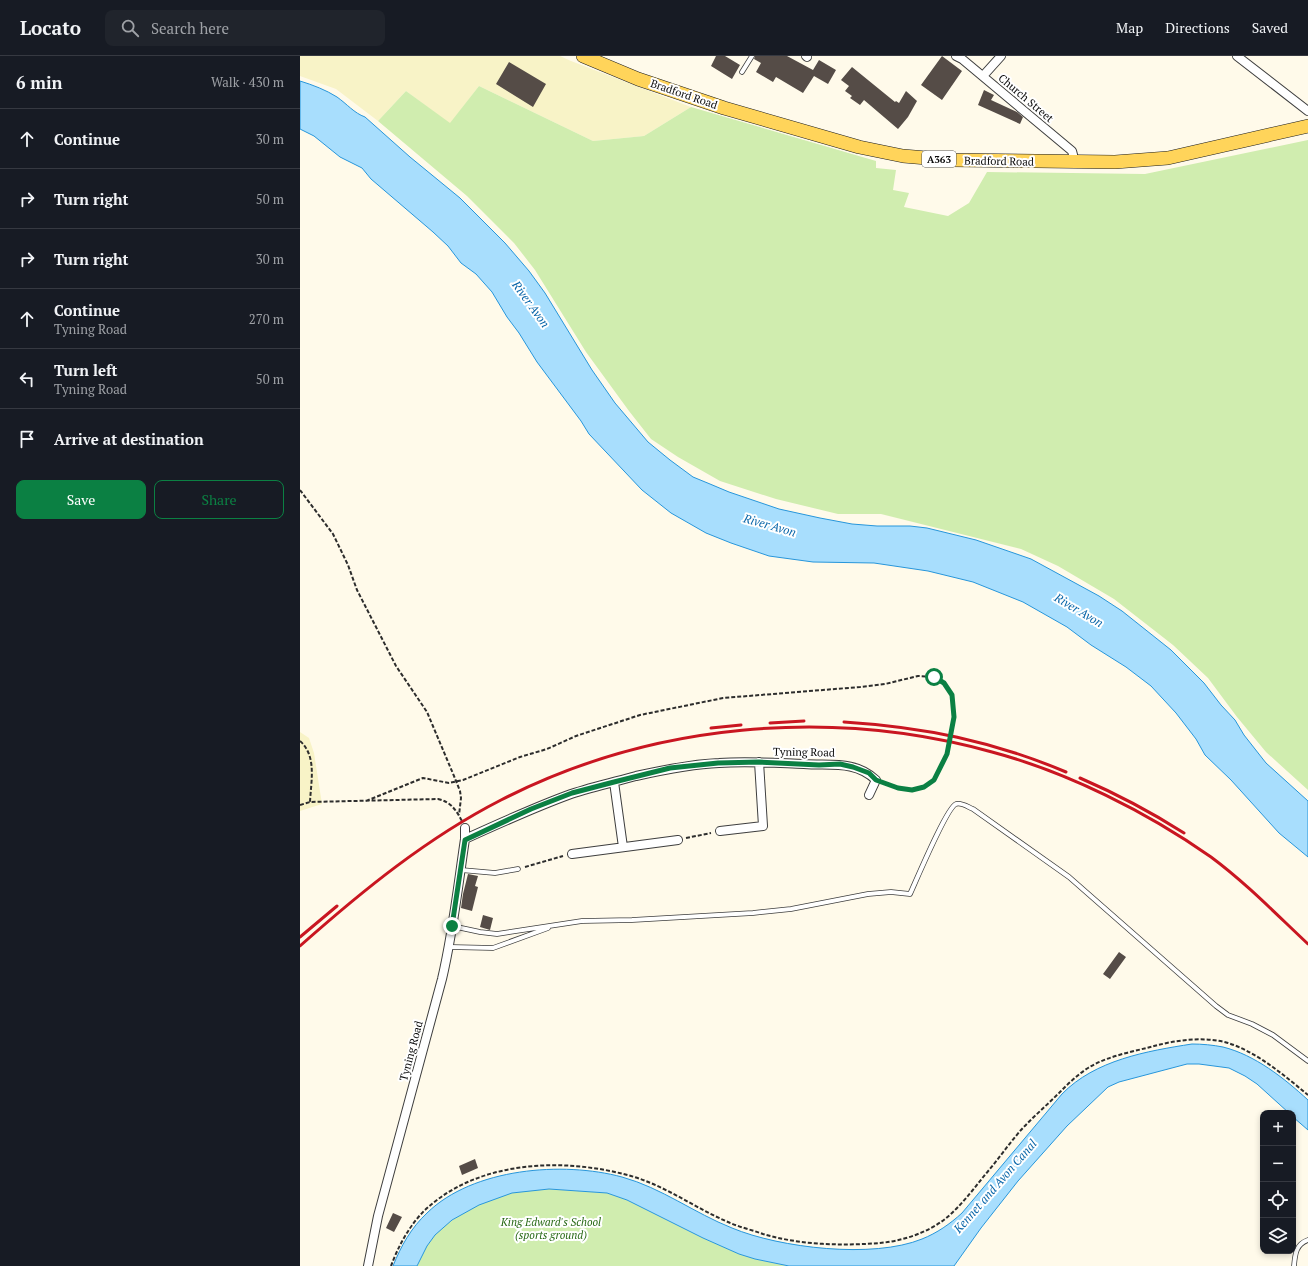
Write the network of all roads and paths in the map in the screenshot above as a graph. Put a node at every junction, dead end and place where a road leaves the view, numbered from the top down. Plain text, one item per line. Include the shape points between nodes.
1 (583, 56) edge
2 (752, 56) edge
3 (956, 56) edge
4 (1001, 56) edge
5 (1237, 56) edge
6 (742, 72) dead end
7 (983, 76) junction
8 (1308, 110) edge
9 (1308, 126) edge
10 (1075, 162) junction
11 (300, 490) edge
12 (300, 741) edge
13 (759, 762) junction
14 (876, 780) junction
15 (456, 781) junction
16 (614, 782) junction
17 (868, 795) dead end
18 (366, 801) junction
19 (310, 802) junction
20 (300, 806) edge
21 (459, 815) junction
22 (464, 825) joint
23 (720, 831) joint
24 (465, 840) junction
25 (678, 840) joint
26 (623, 847) junction
27 (572, 854) joint
28 (518, 869) joint
29 (460, 870) junction
30 (554, 925) junction
31 (452, 926) junction
32 (450, 947) junction
33 (1308, 1061) edge
34 (1308, 1095) edge
35 (1308, 1240) edge
36 (368, 1266) edge
37 (391, 1266) edge
38 (1294, 1266) edge

1 - 10 main road, Bradford Road / A363 via 638,79 859,147 902,156 951,160
2 - 6 lane
3 - 7 street, Church Street
4 - 7 street
5 - 8 street
7 - 10 street, Church Street via 1072,151
9 - 10 main road, Bradford Road / A363 via 1168,158
11 - 15 path via 333,534 357,590 392,659 427,712
12 - 19 path via 311,756
13 - 14 street, Tyning Road via 840,764 869,773
13 - 16 street, Tyning Road via 670,768
13 - 23 street, Tyning Road via 762,826
14 - 15 path via 912,790 924,787 934,780 947,754 954,717 952,695 944,683 934,677 918,676 885,684 716,699 640,715
14 - 17 street
15 - 18 path via 449,783 423,778
15 - 21 path via 461,798
16 - 24 street, Tyning Road via 572,793
16 - 26 street
18 - 19 path
18 - 21 path via 438,799 453,806
19 - 20 path
21 - 22 path
22 - 24 street, Tyning Road
23 - 25 path
24 - 29 street, Tyning Road
25 - 26 street
26 - 27 street
27 - 28 path
28 - 29 lane via 495,873
29 - 31 street, Tyning Road
30 - 31 lane via 497,934
30 - 32 lane via 493,948
30 - 33 lane via 582,921 753,913 791,909 868,894 910,894 948,813 956,803 973,809 1070,877 1228,1015 1273,1035
31 - 32 street, Tyning Road
32 - 36 street, Tyning Road via 378,1216
34 - 37 path via 1288,1078 1244,1049 1199,1039 1161,1044 1100,1062 1086,1069 1021,1131 957,1209 943,1221 909,1237 884,1243 846,1245 767,1235 729,1223 666,1190 633,1177 597,1168 543,1165 501,1171 468,1182 438,1200 423,1212 414,1224 398,1248
35 - 38 lane via 1297,1248

